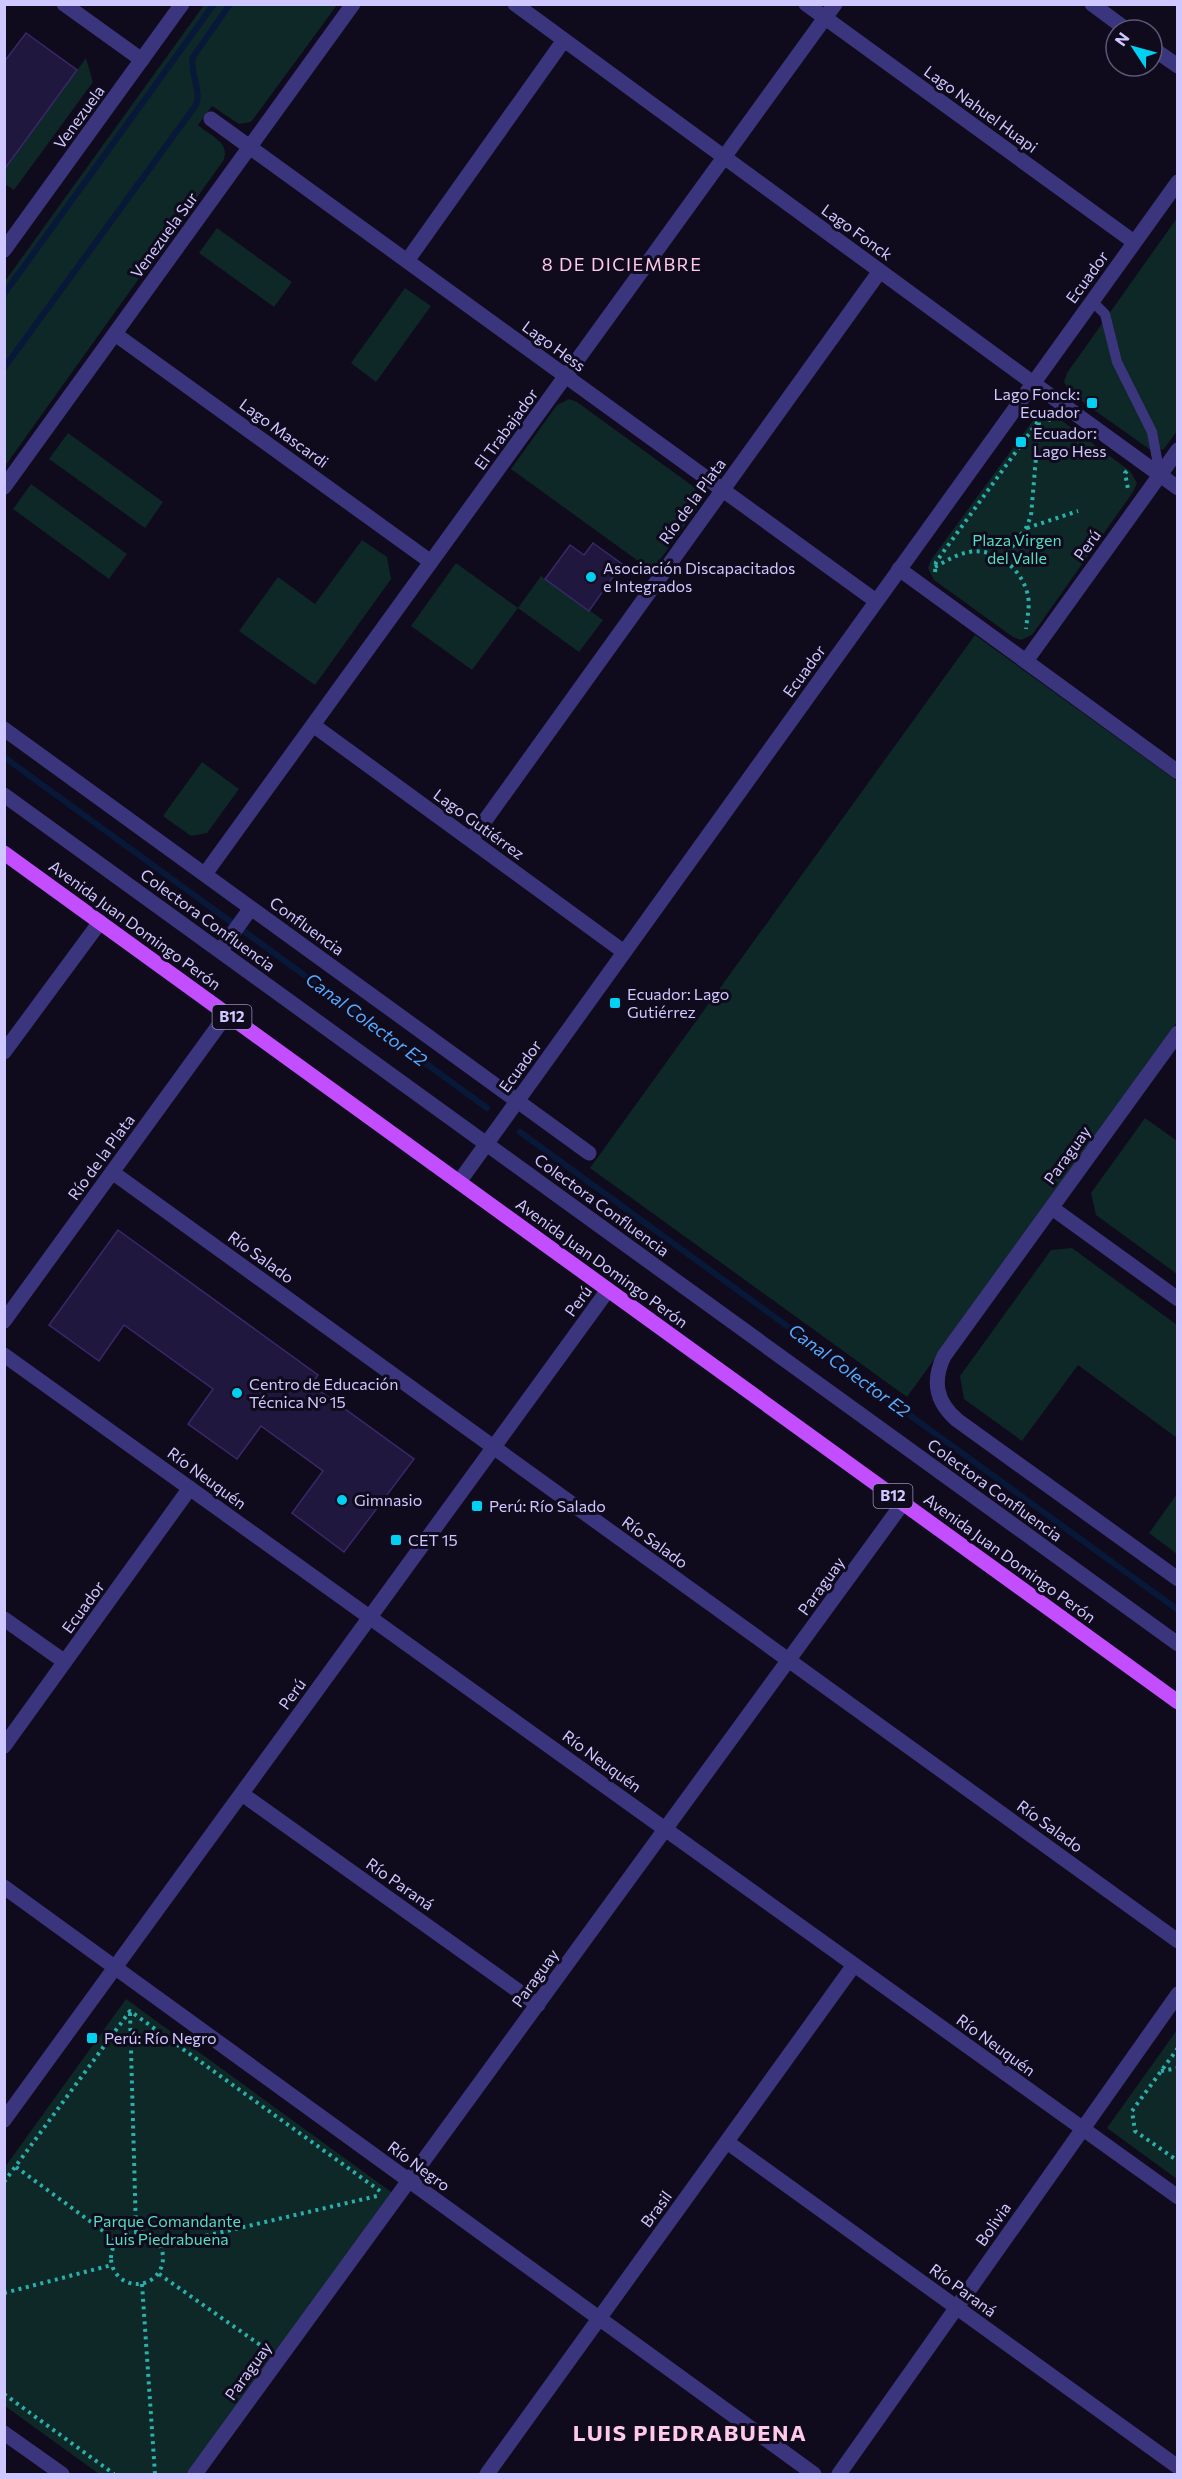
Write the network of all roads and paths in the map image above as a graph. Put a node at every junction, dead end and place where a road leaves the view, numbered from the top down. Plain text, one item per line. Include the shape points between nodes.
1 (64, 4) edge
2 (182, 4) edge
3 (353, 4) edge
4 (515, 4) edge
5 (806, 4) edge
6 (835, 4) edge
7 (1092, 4) edge
8 (825, 18) junction
9 (1111, 18) edge
10 (564, 40) junction
11 (1164, 56) edge
12 (142, 60) junction
13 (1178, 66) edge
14 (211, 119) dead end
15 (250, 147) junction
16 (725, 157) junction
17 (1178, 182) edge
18 (1134, 242) junction
19 (4, 250) edge
20 (407, 261) junction
21 (880, 271) junction
22 (1092, 301) junction
23 (115, 334) junction
24 (566, 376) junction
25 (1033, 383) junction
26 (1039, 420) junction
27 (1059, 426) dead end
28 (1178, 450) edge
29 (1117, 468) dead end
30 (1160, 475) junction
31 (4, 487) edge
32 (1178, 488) edge
33 (722, 490) junction
34 (1132, 494) dead end
35 (1078, 512) dead end
36 (1026, 528) junction
37 (1003, 560) junction
38 (431, 562) junction
39 (934, 567) junction
40 (899, 569) junction
41 (938, 576) dead end
42 (876, 601) junction
43 (1030, 628) dead end
44 (1026, 662) junction
45 (313, 725) junction
46 (4, 729) edge
47 (1178, 772) edge
48 (4, 795) edge
49 (471, 840) junction
50 (4, 853) edge
51 (205, 874) junction
52 (251, 908) junction
53 (100, 922) junction
54 (220, 951) junction
55 (624, 952) junction
56 (227, 1014) junction
57 (1178, 1033) edge
58 (1173, 1050) edge
59 (4, 1052) edge
60 (517, 1100) junction
61 (486, 1144) junction
62 (589, 1153) dead end
63 (112, 1172) junction
64 (459, 1182) junction
65 (1052, 1208) junction
66 (608, 1290) junction
67 (1178, 1299) edge
68 (4, 1321) edge
69 (4, 1355) edge
70 (494, 1447) junction
71 (190, 1488) junction
72 (903, 1503) junction
73 (1178, 1579) edge
74 (370, 1617) junction
75 (4, 1619) edge
76 (1178, 1644) edge
77 (789, 1660) junction
78 (65, 1662) junction
79 (1178, 1702) edge
80 (4, 1746) edge
81 (242, 1794) junction
82 (665, 1829) junction
83 (4, 1887) edge
84 (1178, 1941) edge
85 (854, 1965) junction
86 (116, 1966) junction
87 (1178, 1994) edge
88 (538, 2005) junction
89 (130, 2011) junction
90 (1178, 2048) edge
91 (1178, 2068) edge
92 (1161, 2071) junction
93 (4, 2120) edge
94 (1082, 2129) junction
95 (726, 2142) junction
96 (1178, 2161) edge
97 (15, 2167) junction
98 (409, 2181) junction
99 (4, 2182) edge
100 (384, 2194) junction
101 (1178, 2198) edge
102 (377, 2204) dead end
103 (136, 2231) junction
104 (117, 2241) junction
105 (162, 2246) junction
106 (112, 2265) junction
107 (159, 2274) junction
108 (142, 2284) junction
109 (4, 2293) edge
110 (956, 2307) junction
111 (599, 2319) junction
112 (270, 2351) dead end
113 (4, 2394) edge
114 (4, 2433) edge
115 (1178, 2466) edge
116 (62, 2475) edge
117 (114, 2475) edge
118 (155, 2475) edge
119 (195, 2475) edge
120 (487, 2475) edge
121 (814, 2475) edge
122 (839, 2475) edge

1 - 12 street
2 - 12 street, Venezuela
3 - 15 street, Venezuela Sur
4 - 10 street, Lago Fonck
5 - 8 street, Lago Nahuel Huapi
6 - 8 street, El Trabajador
7 - 9 street
8 - 16 street, El Trabajador
8 - 18 street, Lago Nahuel Huapi
10 - 16 street, Lago Fonck
10 - 20 street
11 - 13 street
12 - 19 street, Venezuela
14 - 15 street, Lago Hess
15 - 20 street, Lago Hess
15 - 23 street, Venezuela Sur
16 - 21 street, Lago Fonck
16 - 24 street, El Trabajador
17 - 18 street, Ecuador
18 - 22 street, Ecuador
20 - 24 street, Lago Hess
21 - 25 street, Lago Fonck
21 - 33 street, Río de la Plata
22 - 25 street, Ecuador
22 - 30 lane via 1105,314 1117,362 1152,432
23 - 31 street, Venezuela Sur
23 - 38 street, Lago Mascardi
24 - 33 street, Lago Hess
24 - 38 street, El Trabajador
25 - 30 street, Lago Fonck
25 - 40 street, Ecuador
26 - 27 path via 1048,419
26 - 36 path via 1032,509
26 - 39 path
28 - 30 street, Perú
29 - 34 path via 1126,471 1128,491
30 - 32 street, Lago Fonck
30 - 44 street, Perú
33 - 42 street, Lago Hess
33 - 49 street, Río de la Plata
35 - 36 path
36 - 37 path
37 - 39 path via 977,551 963,553
37 - 43 path via 1018,575 1027,593 1024,633
38 - 45 street, El Trabajador
39 - 41 path
40 - 42 street, Ecuador
40 - 44 street
42 - 55 street, Ecuador
44 - 47 street
45 - 49 street, Lago Gutiérrez
45 - 51 street, El Trabajador
46 - 51 street, Confluencia
48 - 54 street, Colectora Confluencia
49 - 55 street, Lago Gutiérrez
50 - 53 main road, Avenida Juan Domingo Perón / B12
51 - 52 street, Confluencia
52 - 54 street
52 - 60 street, Confluencia
53 - 56 main road, Avenida Juan Domingo Perón / B12
53 - 59 street
54 - 61 street, Colectora Confluencia
55 - 60 street, Ecuador
56 - 63 street, Río de la Plata
56 - 64 main road, Avenida Juan Domingo Perón / B12
57 - 58 street, Paraguay
58 - 65 street, Paraguay
60 - 61 street, Ecuador
60 - 62 street, Confluencia
61 - 64 street, Ecuador
61 - 76 street, Colectora Confluencia
63 - 68 street, Río de la Plata
63 - 70 street, Río Salado
64 - 66 main road, Avenida Juan Domingo Perón / B12
65 - 67 street
65 - 73 street, Paraguay via 944,1356 936,1379 937,1392 957,1420
66 - 70 street, Perú
66 - 72 main road, Avenida Juan Domingo Perón / B12
69 - 71 street, Río Neuquén
70 - 74 street, Perú
70 - 77 street, Río Salado
71 - 74 street, Río Neuquén
71 - 78 street, Ecuador
72 - 77 street, Paraguay
72 - 79 main road, Avenida Juan Domingo Perón / B12
74 - 81 street, Perú
74 - 82 street, Río Neuquén
75 - 78 street
77 - 82 street, Paraguay
77 - 84 street, Río Salado
78 - 80 street, Ecuador
81 - 86 street, Perú
81 - 88 street, Río Paraná
82 - 85 street, Río Neuquén
82 - 88 street, Paraguay
83 - 86 street, Río Negro
85 - 94 street, Río Neuquén
85 - 95 street, Brasil
86 - 93 street, Perú
86 - 98 street, Río Negro
87 - 94 street, Bolivia
88 - 98 street, Paraguay
89 - 97 path
89 - 100 path
89 - 103 path
90 - 92 path
91 - 92 path
92 - 96 path via 1132,2111 1135,2131
94 - 101 street, Río Neuquén
94 - 110 street, Bolivia
95 - 110 street, Río Paraná
95 - 111 street, Brasil
97 - 99 path
97 - 104 path
98 - 111 street, Río Negro
98 - 119 street, Paraguay
100 - 102 path
100 - 105 path
103 - 104 path
103 - 105 path via 151,2235
104 - 106 path via 111,2252
105 - 107 path via 164,2260
106 - 108 path via 126,2282
106 - 109 path
107 - 108 path
107 - 112 path
108 - 118 path
110 - 115 street, Río Paraná
110 - 122 street, Bolivia
111 - 120 street, Brasil
111 - 121 street, Río Negro
113 - 117 path
114 - 116 street

